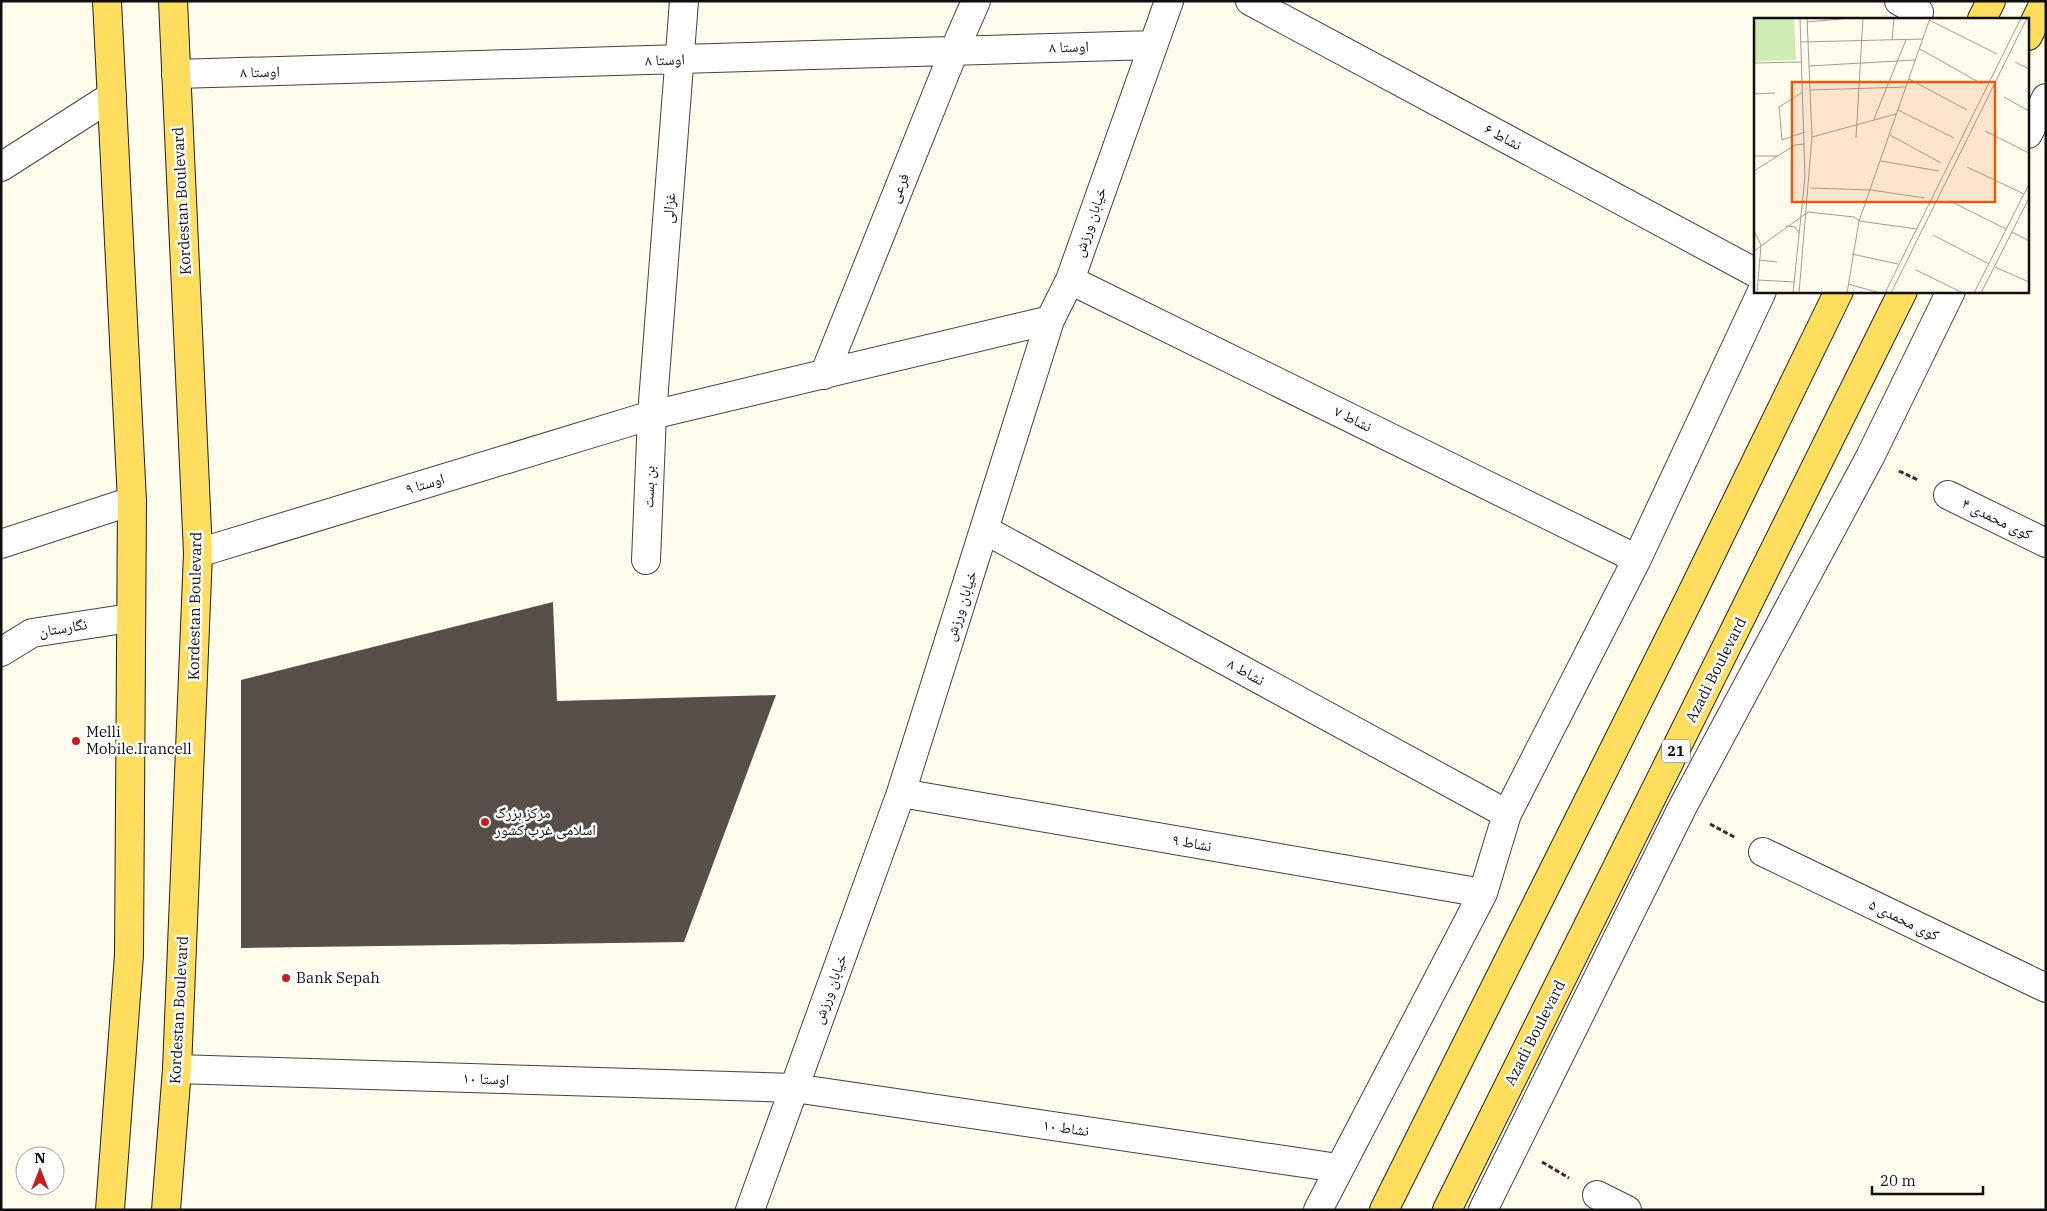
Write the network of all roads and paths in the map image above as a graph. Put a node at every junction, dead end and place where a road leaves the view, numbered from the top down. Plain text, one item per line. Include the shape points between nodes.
1 (106, 1) edge
2 (173, 1) edge
3 (684, 1) edge
4 (976, 1) edge
5 (1169, 1) edge
6 (1250, 1) edge
7 (1991, 1) edge
8 (2045, 1) edge
9 (1982, 18) edge
10 (2030, 32) edge
11 (1153, 45) junction
12 (954, 50) junction
13 (681, 59) junction
14 (176, 74) junction
15 (112, 96) junction
16 (2046, 98) edge
17 (2030, 130) edge
18 (1, 167) edge
19 (1754, 272) edge
20 (1070, 280) junction
21 (1762, 292) edge
22 (1839, 292) edge
23 (1903, 292) edge
24 (1951, 292) edge
25 (1050, 320) junction
26 (824, 375) junction
27 (652, 415) junction
28 (1870, 457) junction
29 (1948, 495) joint
30 (132, 501) junction
31 (985, 530) junction
32 (2046, 543) edge
33 (1, 544) edge
34 (198, 553) junction
35 (1637, 559) junction
36 (646, 560) dead end
37 (130, 618) junction
38 (1, 652) edge
39 (900, 793) junction
40 (1682, 808) junction
41 (1507, 814) junction
42 (1763, 852) joint
43 (1483, 893) junction
44 (2046, 988) edge
45 (177, 1069) junction
46 (794, 1088) junction
47 (1515, 1146) junction
48 (1338, 1168) junction
49 (1598, 1195) joint
50 (110, 1210) edge
51 (166, 1210) edge
52 (750, 1210) edge
53 (1318, 1210) edge
54 (1384, 1210) edge
55 (1447, 1210) edge
56 (1483, 1210) edge
57 (1627, 1210) edge

1 - 15 main road
2 - 14 main road, Kordestan Boulevard
3 - 13 street, غزالی
4 - 12 street, فرعی
5 - 11 street, خیابان ورزش
6 - 19 street, نشاط ۶
7 - 9 main road
8 - 10 main road
11 - 12 street, اوستا ۸
11 - 20 street, خیابان ورزش
12 - 13 street, اوستا ۸
12 - 26 street, فرعی
13 - 14 street, اوستا ۸
13 - 27 street, غزالی
14 - 34 main road, Kordestan Boulevard
15 - 18 street
15 - 30 main road
16 - 17 street
20 - 25 street, خیابان ورزش
20 - 35 street, نشاط ۷
21 - 35 street
22 - 54 main road
23 - 55 main road, Azadi Boulevard / 21
24 - 28 street
25 - 26 street, اوستا ۹
25 - 31 street, خیابان ورزش
26 - 27 street, اوستا ۹
27 - 34 street, اوستا ۹
27 - 36 street, بن بست
28 - 29 path
28 - 40 street
29 - 32 street, کوی محمدی ۴
30 - 33 street
30 - 37 main road
31 - 39 street, خیابان ورزش
31 - 41 street, نشاط ۸
34 - 45 main road, Kordestan Boulevard
35 - 41 street
37 - 38 street, نگارستان via 32,633
37 - 50 main road via 129,954
39 - 43 street, نشاط ۹
39 - 46 street, خیابان ورزش
40 - 42 path
40 - 47 street
41 - 43 street
42 - 44 street, کوی محمدی ۵
43 - 48 street
45 - 46 street, اوستا ۱۰
45 - 51 main road, Kordestan Boulevard
46 - 48 street, نشاط ۱۰
46 - 52 street, خیابان ورزش
47 - 49 path
47 - 56 street
48 - 53 street
49 - 57 street

